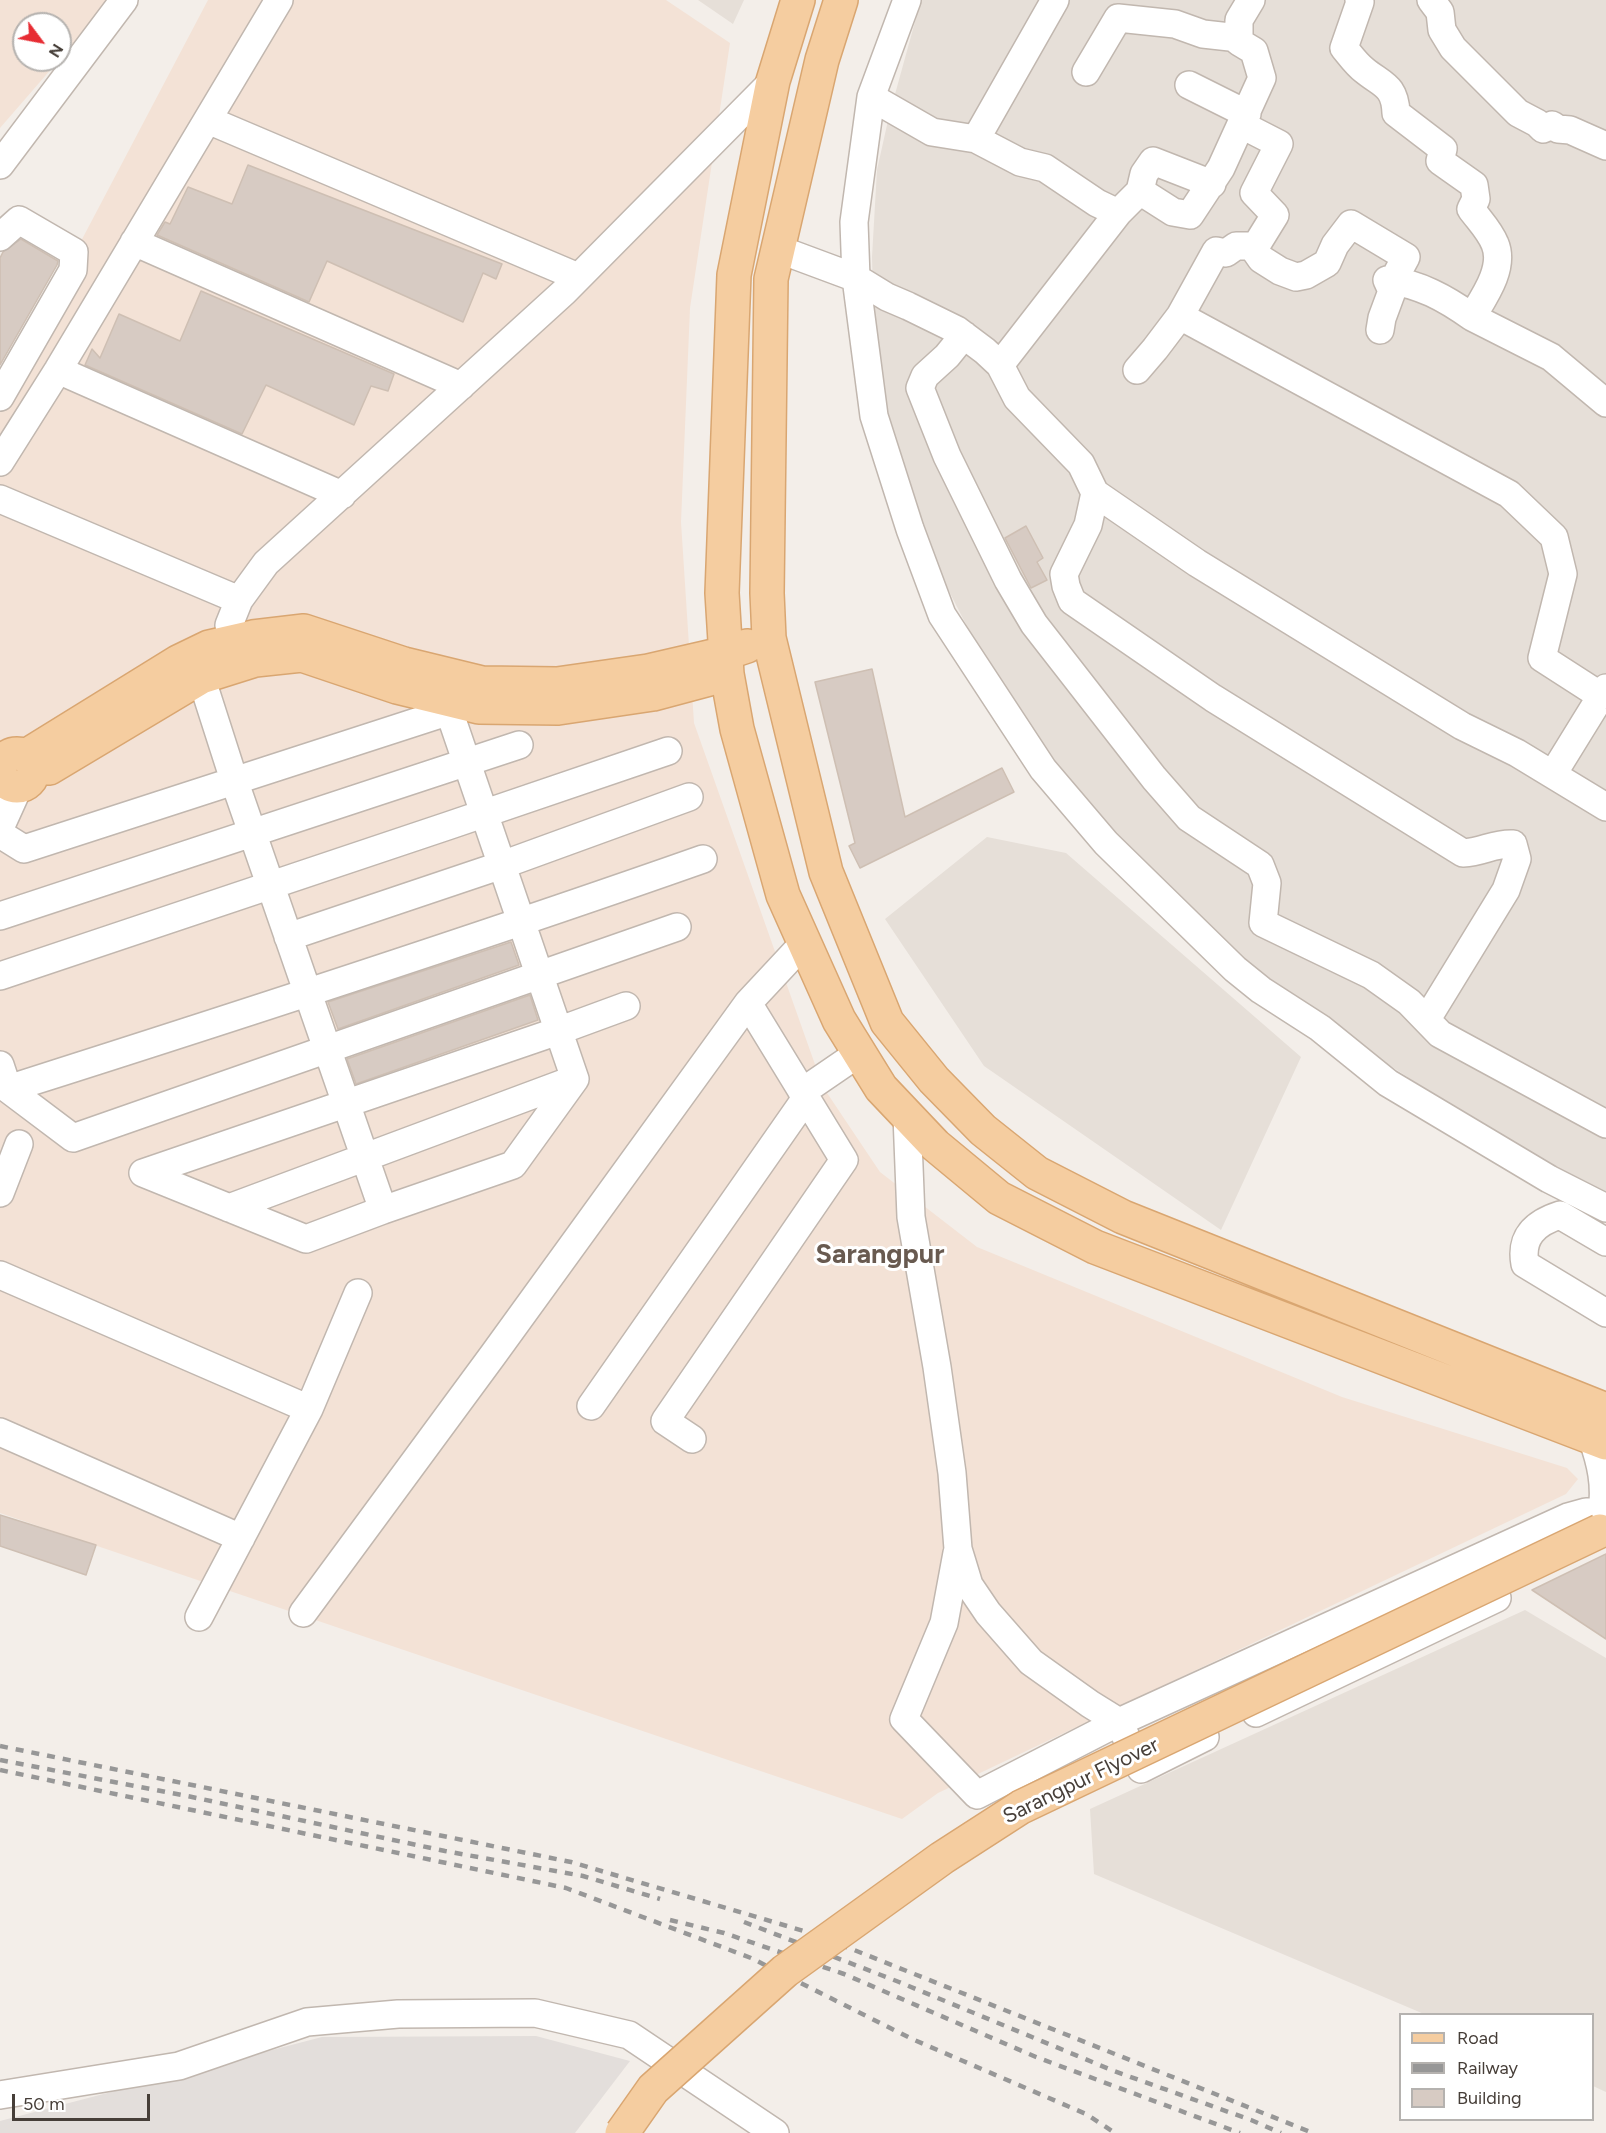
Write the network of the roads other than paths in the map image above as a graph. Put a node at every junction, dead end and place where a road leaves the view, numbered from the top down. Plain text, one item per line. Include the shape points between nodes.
1 (124, 0) edge
2 (279, 0) edge
3 (798, 0) edge
4 (841, 0) edge
5 (907, 0) edge
6 (1055, 0) edge
7 (1251, 0) edge
8 (1359, 0) edge
9 (1431, 0) edge
10 (1239, 38) junction
11 (1086, 72) dead end
12 (773, 81) junction
13 (1189, 85) dead end
14 (871, 97) junction
15 (1244, 119) junction
16 (208, 120) junction
17 (976, 139) junction
18 (1606, 146) edge
19 (0, 165) edge
20 (1212, 184) junction
21 (1140, 191) junction
22 (1118, 213) junction
23 (0, 237) edge
24 (134, 242) junction
25 (1256, 246) junction
26 (778, 249) junction
27 (578, 277) junction
28 (856, 278) junction
29 (1393, 281) junction
30 (1180, 316) junction
31 (1472, 317) junction
32 (1380, 330) dead end
33 (963, 335) junction
34 (1000, 366) junction
35 (7, 367) edge
36 (58, 370) junction
37 (1137, 370) dead end
38 (461, 386) junction
39 (0, 397) edge
40 (1606, 403) edge
41 (0, 462) edge
42 (1095, 493) junction
43 (342, 495) junction
44 (0, 499) edge
45 (239, 600) junction
46 (771, 649) junction
47 (233, 654) junction
48 (727, 664) junction
49 (201, 677) junction
50 (1603, 692) edge
51 (448, 705) junction
52 (519, 745) dead end
53 (668, 751) dead end
54 (467, 762) junction
55 (13, 770) edge
56 (1553, 774) junction
57 (234, 780) junction
58 (688, 797) dead end
59 (1606, 807) edge
60 (485, 814) junction
61 (0, 828) edge
62 (253, 833) junction
63 (0, 834) edge
64 (703, 859) dead end
65 (502, 865) junction
66 (270, 884) junction
67 (0, 916) edge
68 (522, 922) junction
69 (677, 927) dead end
70 (288, 937) junction
71 (804, 943) junction
72 (0, 976) edge
73 (540, 976) junction
74 (308, 994) junction
75 (748, 1004) junction
76 (626, 1006) dead end
77 (1427, 1019) junction
78 (558, 1031) junction
79 (328, 1050) junction
80 (859, 1053) junction
81 (4, 1077) edge
82 (575, 1079) junction
83 (804, 1095) junction
84 (346, 1103) junction
85 (1602, 1113) edge
86 (907, 1116) junction
87 (19, 1144) dead end
88 (364, 1157) junction
89 (0, 1194) edge
90 (229, 1208) junction
91 (1606, 1208) edge
92 (383, 1210) junction
93 (1606, 1242) edge
94 (0, 1275) edge
95 (358, 1293) dead end
96 (1606, 1313) edge
97 (591, 1406) dead end
98 (309, 1409) junction
99 (1601, 1430) edge
100 (0, 1432) edge
101 (692, 1439) dead end
102 (1604, 1529) edge
103 (241, 1538) junction
104 (958, 1549) junction
105 (303, 1613) dead end
106 (199, 1617) dead end
107 (1119, 1722) junction
108 (0, 2096) edge
109 (622, 2133) edge
110 (775, 2133) edge

1 - 19 street
2 - 16 street
3 - 12 main road
4 - 26 main road via 822,60
5 - 14 street
6 - 17 street
7 - 10 street via 1239,20
8 - 31 street via 1344,48 1363,69 1384,83 1396,102 1396,114 1443,149 1440,161 1474,185 1476,199 1471,209 1495,243 1496,269
9 - 18 street via 1440,12 1442,30 1453,48 1518,113 1543,129 1552,125
10 - 11 street via 1203,34 1175,24 1118,18
10 - 15 street via 1239,42 1254,51 1262,78
12 - 27 street
12 - 48 main road via 734,275 722,593
13 - 15 street
14 - 17 street via 932,132
14 - 28 street via 854,222
15 - 20 street
15 - 25 street via 1279,144 1254,194 1275,215
16 - 24 street
16 - 27 street
17 - 22 street via 1020,162 1045,168
20 - 21 street via 1190,215 1173,212
20 - 21 street via 1152,161
21 - 22 street
22 - 34 street
23 - 35 street via 19,220 74,252 73,270
24 - 36 street
24 - 38 street
25 - 29 street via 1261,259 1296,277 1327,263 1351,224 1407,257
25 - 30 street via 1236,246 1226,253 1216,251
26 - 28 street
26 - 46 main road via 771,279 767,593
27 - 38 street
28 - 33 street
28 - 91 street via 874,416 942,615 1043,769 1106,843 1261,990 1320,1028 1388,1083 1549,1179
29 - 31 street via 1427,289
29 - 32 street via 1387,280 1392,291
30 - 37 street
30 - 50 street via 1509,494 1554,537 1563,574 1542,658
31 - 40 street via 1551,357
33 - 34 street
33 - 77 street via 926,375 920,388 948,456 1008,580 1034,624 1189,818 1260,865 1267,883 1263,923 1371,975
34 - 42 street via 1017,398 1081,464
35 - 39 street
36 - 41 street
36 - 43 street
38 - 43 street
42 - 56 street via 1197,562 1462,726
42 - 77 street via 1088,525 1064,574 1072,601 1214,698 1463,853 1500,843 1513,844 1517,859 1506,890
43 - 45 street via 266,563
44 - 45 street
45 - 47 street via 229,625
46 - 48 main road
46 - 99 main road via 826,872 887,1022 934,1080 984,1130 1037,1173 1087,1200
47 - 48 main road via 252,637 304,631 404,664 482,683 557,684
47 - 49 main road
47 - 51 main road via 255,660 302,655
47 - 55 main road via 209,647 178,662
48 - 51 main road via 653,694 558,708
48 - 71 main road via 737,729 780,885
49 - 55 main road
49 - 57 street
50 - 56 street
51 - 54 street
51 - 57 street
52 - 54 street
53 - 60 street
54 - 60 street
54 - 62 street
55 - 61 street
56 - 59 street
57 - 62 street
57 - 63 street via 24,849
58 - 65 street
60 - 65 street
60 - 66 street
62 - 66 street
62 - 67 street
64 - 68 street
65 - 68 street
65 - 70 street
66 - 70 street
66 - 72 street
68 - 73 street
68 - 74 street
69 - 73 street
70 - 74 street
71 - 75 street
71 - 80 main road via 839,1020
73 - 78 street
73 - 79 street
74 - 79 street
74 - 81 street
75 - 83 street
75 - 105 street
76 - 78 street
77 - 85 street via 1440,1034
78 - 82 street
78 - 84 street
79 - 81 street via 73,1138
79 - 84 street
80 - 83 street
80 - 86 main road via 881,1088
82 - 88 street
82 - 92 street via 513,1165
83 - 97 street
83 - 101 street via 844,1160 665,1421
84 - 88 street
84 - 90 street via 143,1173
86 - 99 main road via 935,1145 999,1198 1095,1247
86 - 104 street via 911,1217 938,1367
87 - 89 street
88 - 90 street
88 - 92 street
90 - 92 street via 306,1239
93 - 96 street via 1560,1215 1538,1226 1526,1239 1522,1251 1525,1264
94 - 98 street
95 - 98 street
98 - 103 street
99 - 102 street
100 - 103 street
102 - 107 street via 1586,1512 1568,1517
102 - 107 street via 1398,1647 1141,1769
102 - 109 main road, Sarangpur Flyover, bridge via 1021,1807 942,1858 786,1971 654,2089
103 - 106 street
104 - 107 street via 969,1585 1030,1662
104 - 107 street via 944,1623 904,1719 977,1794
108 - 110 street via 179,2066 307,2022 398,2014 536,2013 629,2035

